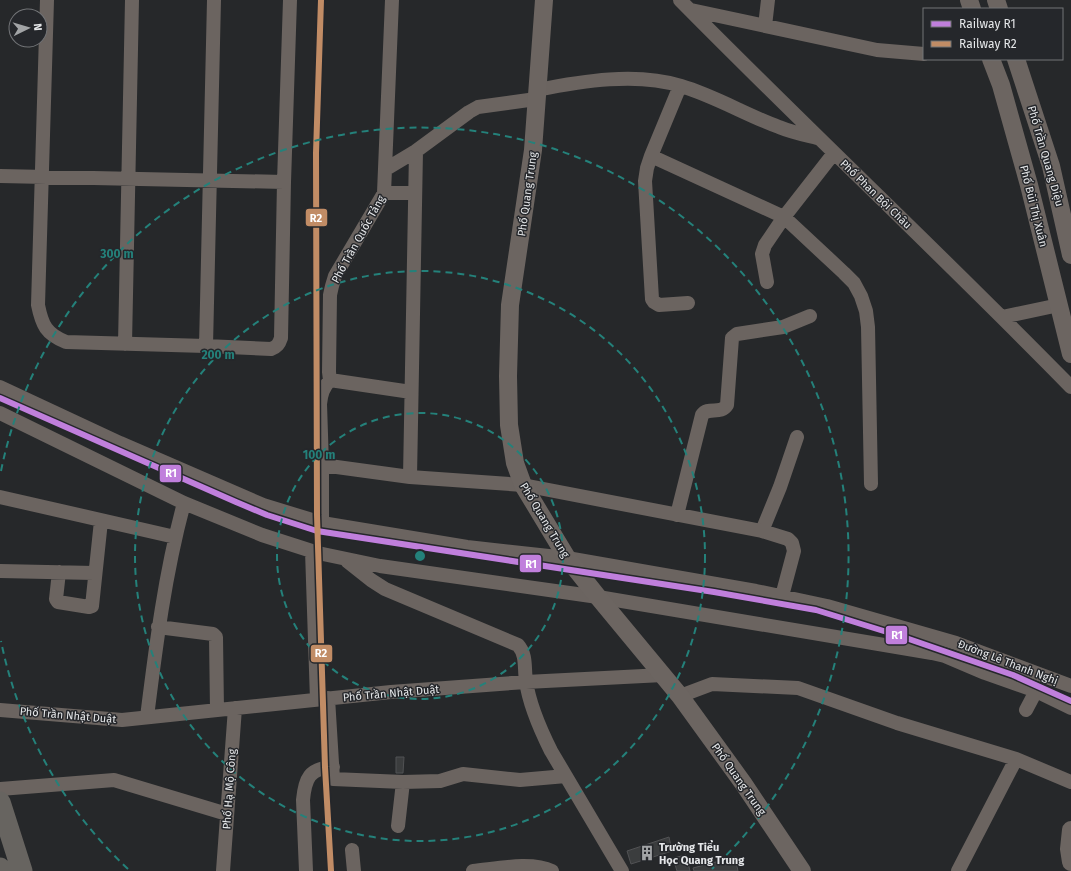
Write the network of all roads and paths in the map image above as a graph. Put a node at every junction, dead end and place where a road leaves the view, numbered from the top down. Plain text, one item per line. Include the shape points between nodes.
1 (47, 0) edge
2 (132, 0) edge
3 (214, 0) edge
4 (290, 0) edge
5 (392, 0) edge
6 (544, 0) edge
7 (680, 0) edge
8 (768, 0) edge
9 (690, 10) junction
10 (765, 26) junction
11 (923, 54) edge
12 (991, 60) edge
13 (1016, 60) edge
14 (680, 86) junction
15 (536, 94) junction
16 (819, 139) junction
17 (416, 151) junction
18 (1046, 151) junction
19 (834, 153) junction
20 (651, 156) junction
21 (1022, 161) junction
22 (386, 169) junction
23 (0, 176) edge
24 (42, 177) junction
25 (128, 179) junction
26 (210, 180) junction
27 (284, 182) junction
28 (384, 193) junction
29 (415, 194) junction
30 (784, 217) junction
31 (1071, 255) edge
32 (767, 282) dead end
33 (688, 303) dead end
34 (1059, 305) junction
35 (810, 316) dead end
36 (1002, 317) junction
37 (125, 344) junction
38 (206, 346) junction
39 (1071, 354) edge
40 (330, 380) junction
41 (0, 387) edge
42 (1071, 387) edge
43 (411, 392) junction
44 (0, 413) edge
45 (797, 437) dead end
46 (322, 465) junction
47 (410, 477) junction
48 (871, 484) dead end
49 (523, 485) junction
50 (0, 497) edge
51 (184, 503) junction
52 (677, 515) junction
53 (101, 521) junction
54 (322, 523) junction
55 (762, 531) junction
56 (175, 537) junction
57 (312, 551) junction
58 (567, 558) junction
59 (344, 559) junction
60 (0, 571) edge
61 (58, 572) junction
62 (94, 573) junction
63 (782, 596) junction
64 (598, 597) junction
65 (158, 627) junction
66 (663, 675) junction
67 (526, 682) junction
68 (1071, 686) edge
69 (1036, 691) junction
70 (680, 696) junction
71 (322, 699) junction
72 (235, 708) junction
73 (1071, 708) edge
74 (0, 710) edge
75 (216, 710) junction
76 (1026, 710) dead end
77 (147, 717) junction
78 (1016, 760) junction
79 (333, 767) junction
80 (566, 776) junction
81 (403, 782) junction
82 (1071, 782) edge
83 (0, 789) edge
84 (0, 802) edge
85 (227, 814) junction
86 (398, 826) dead end
87 (1071, 830) edge
88 (352, 850) dead end
89 (1071, 862) edge
90 (0, 868) edge
91 (1, 871) edge
92 (22, 871) edge
93 (223, 871) edge
94 (306, 871) edge
95 (354, 871) edge
96 (473, 871) edge
97 (552, 871) edge
98 (622, 871) edge
99 (802, 871) edge
100 (958, 871) edge

1 - 24 street
2 - 25 street
3 - 26 street
4 - 27 street
5 - 22 street, Phố Trần Quốc Tảng
6 - 15 main road, Phố Quang Trung
7 - 9 street, Phố Phan Bội Châu
8 - 10 street
9 - 10 street
9 - 16 street, Phố Phan Bội Châu
10 - 11 street via 877,50
12 - 21 main road, Phố Bùi Thị Xuân
13 - 18 main road, Phố Trần Quang Diệu
14 - 15 street via 624,79 586,82
14 - 16 street via 780,127
14 - 20 street
15 - 17 street via 478,107
15 - 49 main road, Phố Quang Trung via 533,150 510,305 509,425 515,463
16 - 19 street, Phố Phan Bội Châu
17 - 22 street
17 - 29 street
18 - 21 main road
18 - 31 main road, Phố Trần Quang Diệu
19 - 30 street
19 - 36 street, Phố Phan Bội Châu
20 - 30 street
20 - 33 street via 647,168 645,193 652,300 659,305
21 - 34 main road, Phố Bùi Thị Xuân
22 - 28 street, Phố Trần Quốc Tảng
23 - 24 street
24 - 25 street
24 - 37 street via 38,305 41,319 55,338 66,342
25 - 26 street
25 - 37 street
26 - 27 street
26 - 38 street
27 - 38 street via 279,344 271,349
28 - 29 street
28 - 40 street, Phố Trần Quốc Tảng via 335,276 332,286
29 - 43 street
30 - 32 street via 765,245 762,254
30 - 48 street via 854,283 866,311
34 - 36 street
34 - 39 main road, Phố Bùi Thị Xuân
35 - 52 street via 783,327 737,334 732,338 727,405 722,410 707,411 702,415
36 - 42 street, Phố Phan Bội Châu
37 - 38 street
40 - 43 street
40 - 46 street via 324,387 320,404
41 - 54 street, Đường Lê Thanh Nghị via 120,444 263,505
43 - 47 street
44 - 51 street
45 - 55 street
46 - 47 street
46 - 54 street
47 - 49 street
49 - 52 street
49 - 58 main road, Phố Quang Trung
50 - 53 street
51 - 56 street
51 - 57 street via 262,535
52 - 55 street
53 - 56 street
53 - 62 street
54 - 58 street, Đường Lê Thanh Nghị via 467,547
55 - 63 street via 788,539 792,543 794,552
56 - 65 street
57 - 59 street
57 - 71 street
58 - 63 street, Đường Lê Thanh Nghị
58 - 64 main road, Phố Quang Trung
59 - 64 street
59 - 67 street via 385,588 518,646 523,654
60 - 61 street
61 - 62 street
61 - 62 street via 57,601 89,607 92,605
63 - 68 street, Đường Lê Thanh Nghị via 956,642
64 - 66 main road, Phố Quang Trung
64 - 69 street via 932,652
65 - 75 street via 213,634 216,637
65 - 77 street
66 - 67 street, Phố Trần Nhật Duật
66 - 70 main road, Phố Quang Trung
67 - 71 street, Phố Trần Nhật Duật
67 - 80 street via 544,738
69 - 73 street
69 - 76 street
70 - 78 street via 712,684 798,688 897,724
70 - 99 main road, Phố Quang Trung
71 - 72 street, Phố Trần Nhật Duật
71 - 79 street
72 - 75 street, Phố Trần Nhật Duật
72 - 85 street, Phố Hạ Mộ Công
74 - 77 street, Phố Trần Nhật Duật via 122,720
75 - 77 street, Phố Trần Nhật Duật
78 - 82 street
78 - 100 street
79 - 81 street via 333,779
79 - 94 street via 318,769 306,780 303,800
80 - 81 street via 520,780 463,774 440,781
80 - 98 street
81 - 86 street
83 - 85 street via 114,780
84 - 92 highway
85 - 93 street, Phố Hạ Mộ Công
87 - 89 main road
88 - 95 street
90 - 91 highway
96 - 97 street via 520,866 544,867

